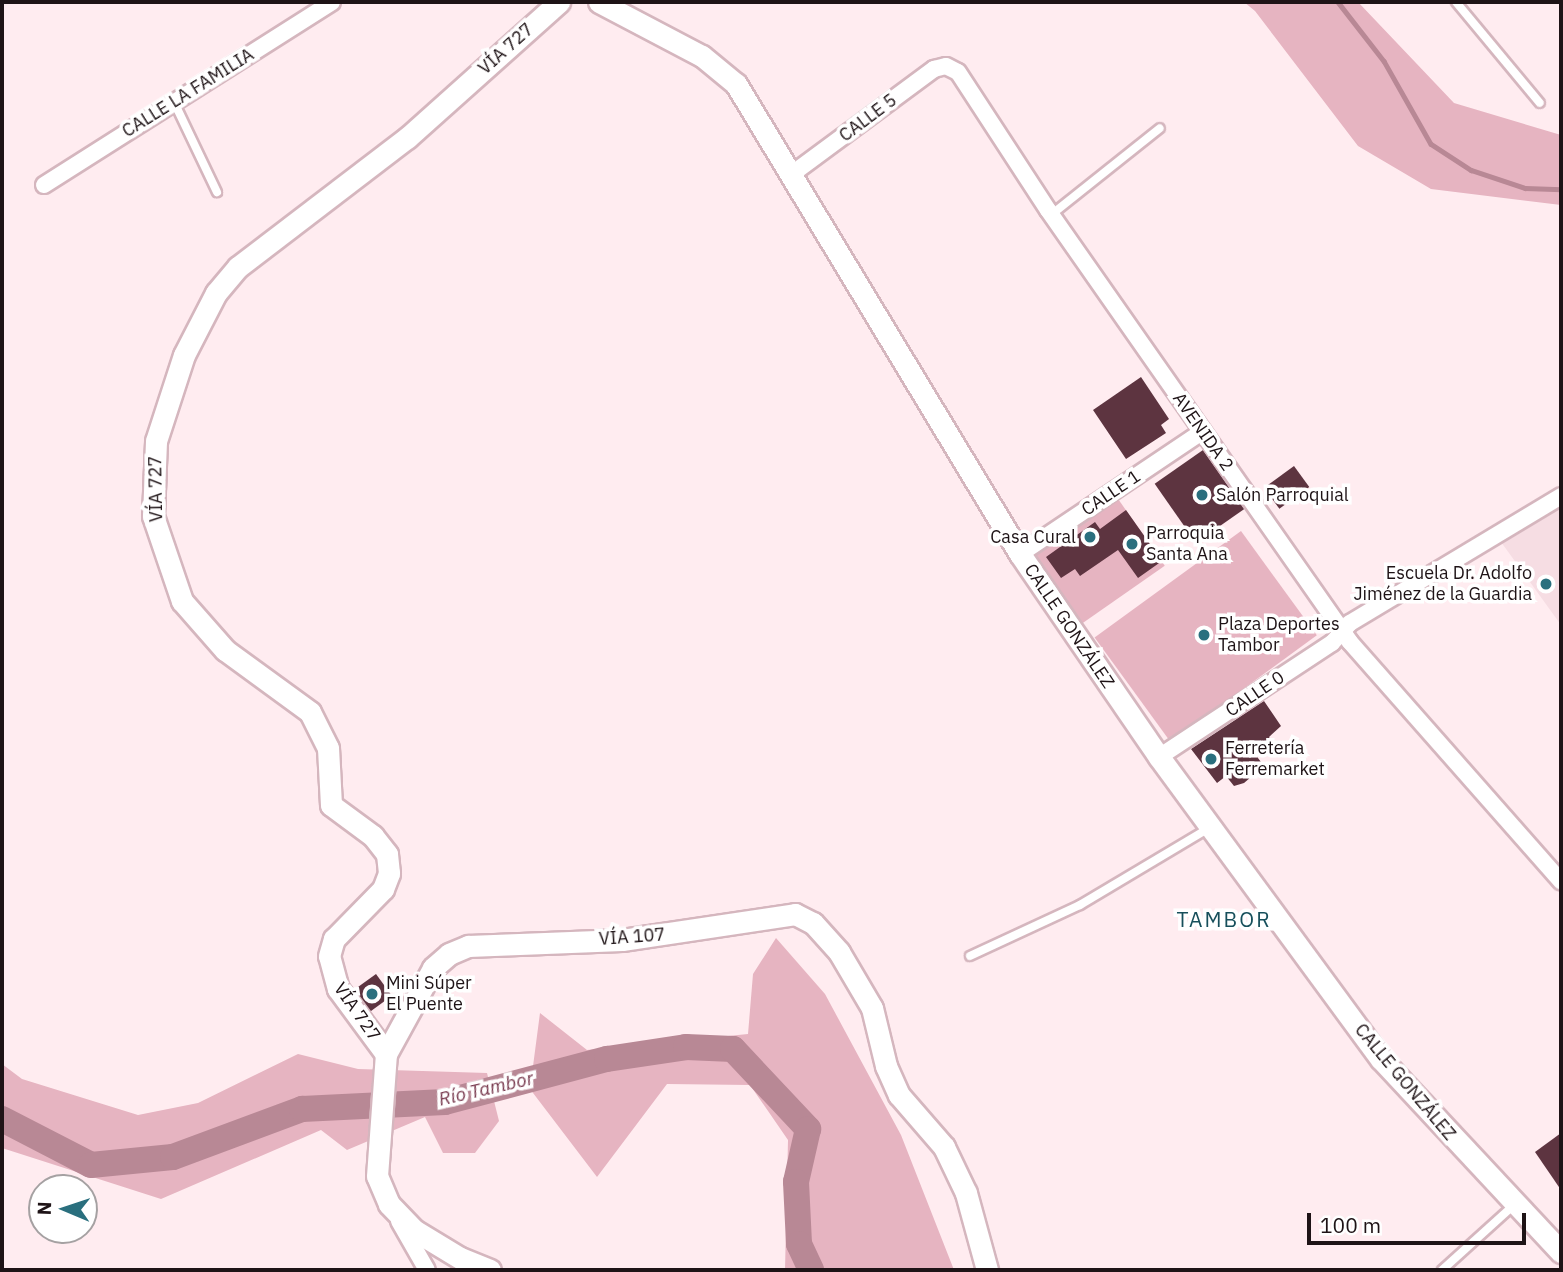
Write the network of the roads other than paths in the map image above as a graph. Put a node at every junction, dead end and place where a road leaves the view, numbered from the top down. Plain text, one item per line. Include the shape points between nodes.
1 (332, 2) edge
2 (559, 2) edge
3 (1456, 2) edge
4 (612, 4) edge
5 (946, 66) joint
6 (173, 102) junction
7 (1540, 103) dead end
8 (1160, 128) dead end
9 (792, 174) junction
10 (44, 185) dead end
11 (217, 192) dead end
12 (1051, 215) junction
13 (1203, 431) junction
14 (1561, 496) edge
15 (1020, 554) junction
16 (1343, 632) junction
17 (1160, 757) junction
18 (1212, 827) junction
19 (1561, 881) edge
20 (970, 956) dead end
21 (386, 1054) junction
22 (1515, 1204) junction
23 (389, 1205) junction
24 (1561, 1252) edge
25 (427, 1270) edge
26 (490, 1270) edge
27 (987, 1270) edge
28 (1442, 1270) edge

1 - 6 street, CALLE LA FAMILIA
2 - 21 street, VÍA 727 via 407,138 238,267 216,293 184,355 156,441 153,516 181,601 225,650 310,712 328,748 331,805 373,836 387,854 389,873 383,889 334,939 329,956 338,989
3 - 7 lane
4 - 9 street, CALLE GONZÁLEZ via 702,56 736,84
5 - 9 street, CALLE 5 via 934,68
5 - 12 street, AVENIDA 2 via 958,72
6 - 10 street, CALLE LA FAMILIA
6 - 11 lane
8 - 12 lane
9 - 15 street, CALLE GONZÁLEZ via 828,243
12 - 13 street, AVENIDA 2
13 - 15 street, CALLE 1
13 - 16 street, AVENIDA 2
14 - 16 street, CALLE 0 via 1350,623
15 - 17 street, CALLE GONZÁLEZ
16 - 17 street, CALLE 0
16 - 19 street, AVENIDA 2
17 - 18 street, CALLE GONZÁLEZ
18 - 20 lane via 1080,905
18 - 22 street, CALLE GONZÁLEZ via 1381,1059
21 - 23 street, VÍA 107 via 376,1145 377,1175
21 - 27 street, VÍA 107 via 433,968 468,946 622,940 795,914 813,923 839,953 872,1008 886,1066 899,1096 944,1147 966,1193
22 - 24 street, CALLE GONZÁLEZ
22 - 28 lane
23 - 25 street
23 - 26 street, VÍA 107 via 435,1244

